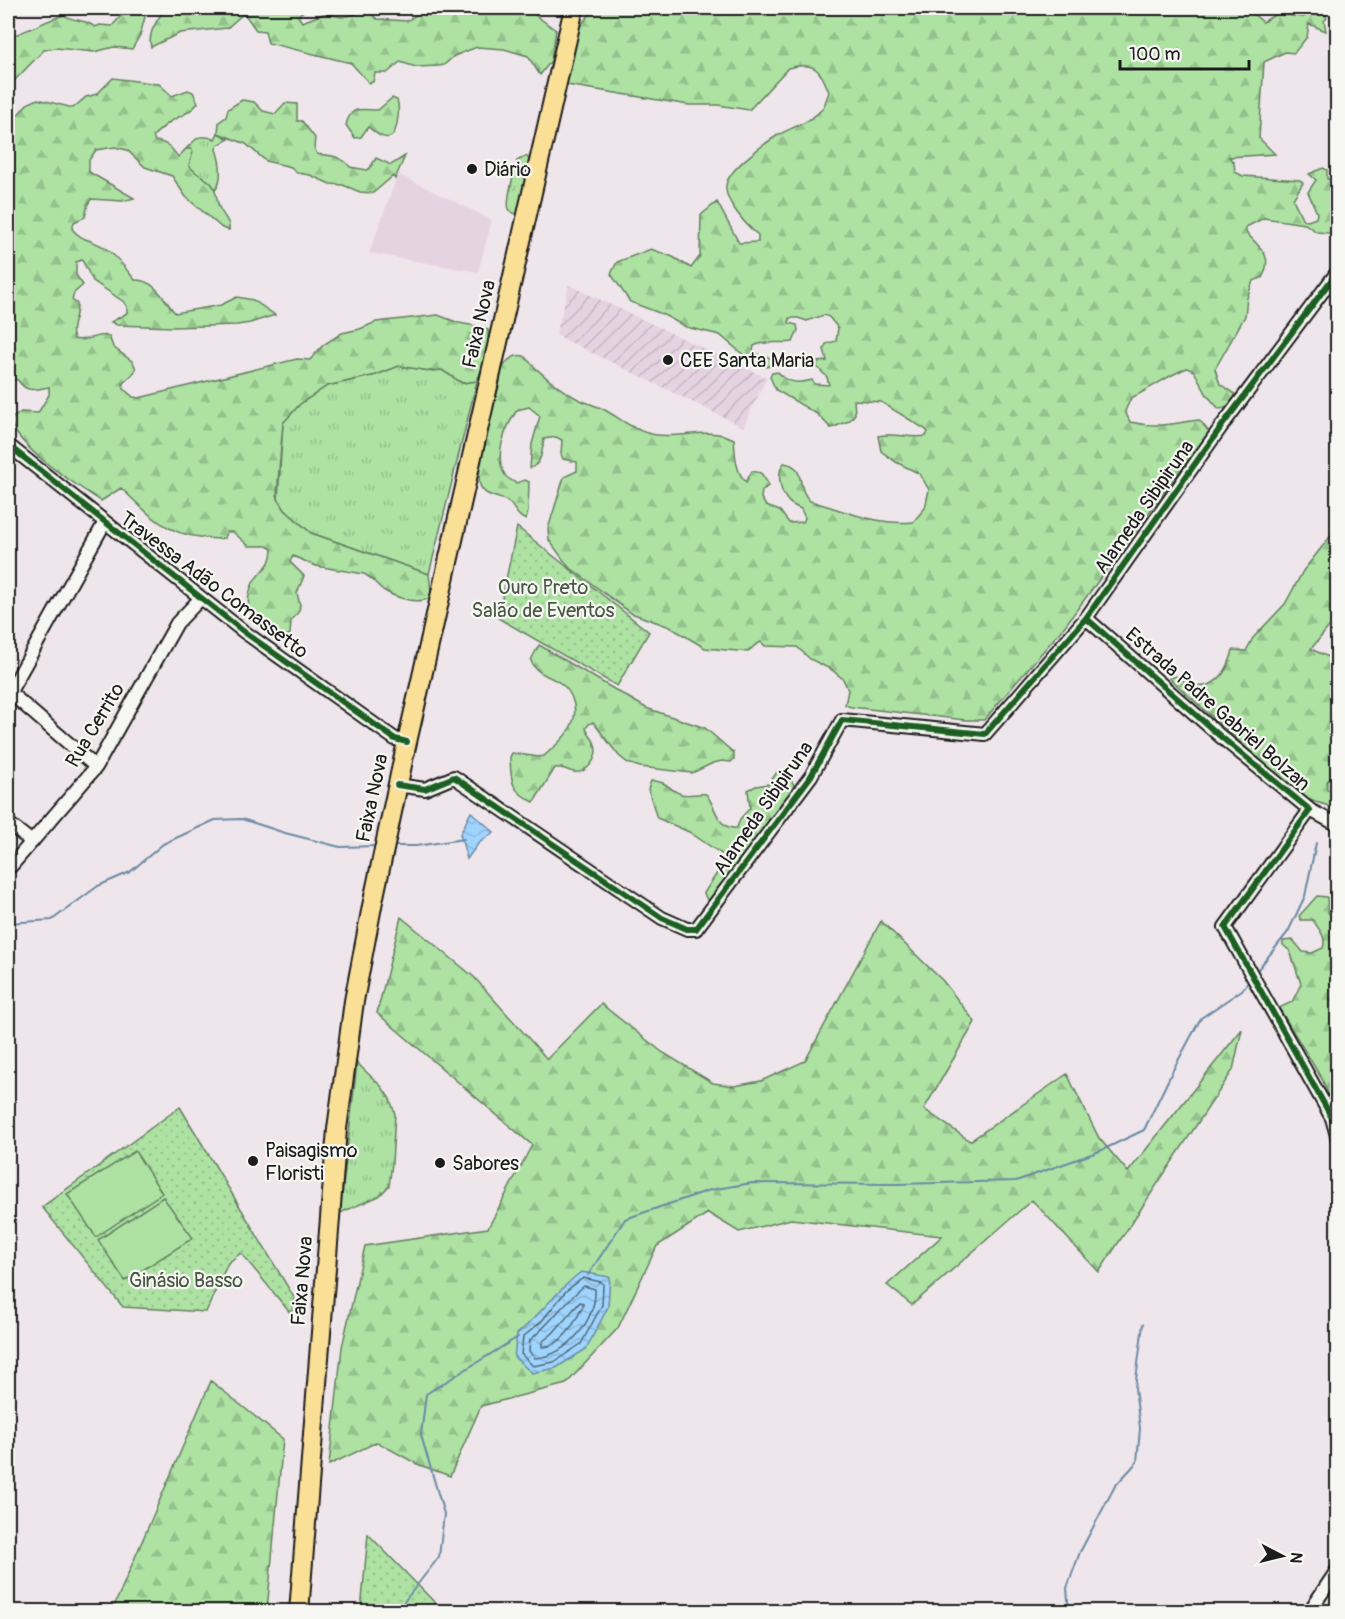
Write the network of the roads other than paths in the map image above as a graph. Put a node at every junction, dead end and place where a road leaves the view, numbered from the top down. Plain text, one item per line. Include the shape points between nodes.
1 (574, 8) edge
2 (1338, 271) edge
3 (8, 445) edge
4 (105, 522) junction
5 (201, 598) junction
6 (1086, 618) junction
7 (8, 693) edge
8 (406, 742) junction
9 (96, 767) junction
10 (397, 785) junction
11 (1310, 810) junction
12 (8, 823) edge
13 (1338, 825) edge
14 (32, 842) junction
15 (11, 866) dead end
16 (1338, 1139) edge
17 (1338, 1569) edge
18 (299, 1611) edge
19 (1309, 1611) edge

1 - 8 highway, Faixa Nova
2 - 6 street, Alameda Sibipiruna via 1221,427
3 - 4 street, Travessa Adão Comassetto
4 - 5 street, Travessa Adão Comassetto
4 - 7 street
5 - 8 street, Travessa Adão Comassetto via 395,739
5 - 9 street, Rua Cerrito via 177,623
6 - 10 street, Alameda Sibipiruna via 985,734 842,720 811,776 696,929 662,918 454,777 425,789
6 - 11 street, Estrada Padre Gabriel Bolzan
7 - 9 street
8 - 10 highway, Faixa Nova
9 - 14 street, Rua Cerrito
10 - 18 highway, Faixa Nova via 364,943 337,1129
11 - 13 street
11 - 16 street, Estrada Padre Gabriel Bolzan via 1226,927 1332,1118
12 - 14 street
14 - 15 street, Rua Cerrito
17 - 19 street

